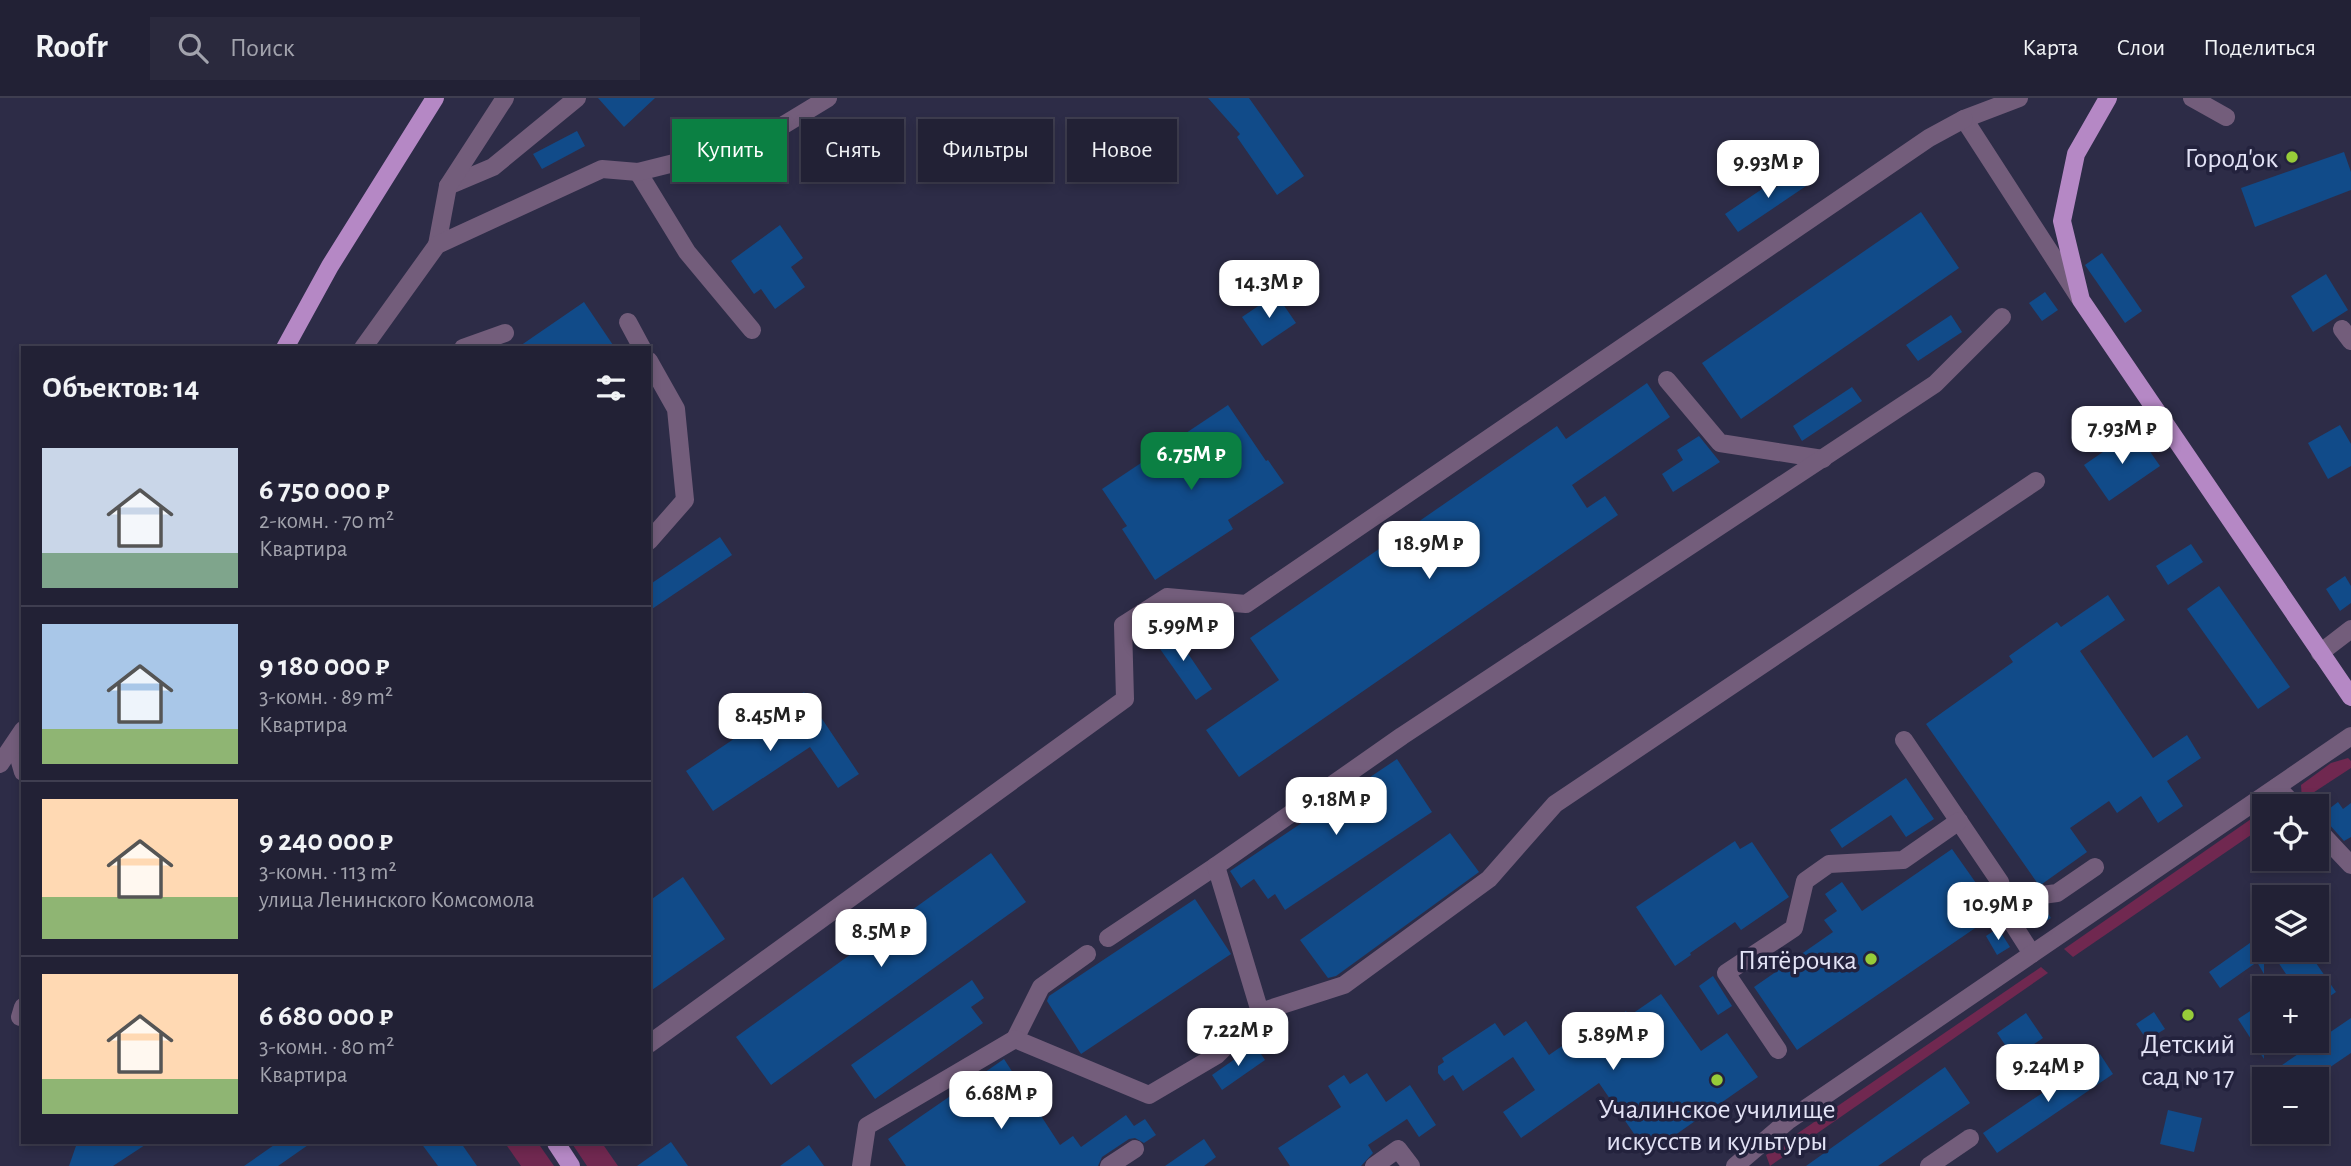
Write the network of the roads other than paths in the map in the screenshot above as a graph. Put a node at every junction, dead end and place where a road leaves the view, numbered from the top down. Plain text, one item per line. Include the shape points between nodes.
1 (435, 98) edge
2 (505, 98) edge
3 (577, 98) edge
4 (828, 98) edge
5 (2019, 98) edge
6 (2108, 98) edge
7 (2192, 98) edge
8 (2226, 117) dead end
9 (1964, 119) junction
10 (639, 172) junction
11 (448, 186) junction
12 (437, 245) junction
13 (2081, 300) junction
14 (2001, 317) dead end
15 (628, 322) dead end
16 (752, 330) dead end
17 (505, 333) dead end
18 (286, 346) edge
19 (364, 346) edge
20 (469, 346) edge
21 (641, 346) edge
22 (651, 365) edge
23 (1667, 380) dead end
24 (1823, 459) junction
25 (2036, 481) dead end
26 (651, 539) edge
27 (2351, 629) edge
28 (2320, 653) junction
29 (2351, 697) edge
30 (2351, 736) edge
31 (19, 737) edge
32 (1904, 740) dead end
33 (21, 754) edge
34 (0, 764) edge
35 (2277, 787) junction
36 (2284, 794) edge
37 (1959, 821) junction
38 (2329, 841) edge
39 (2351, 864) edge
40 (1216, 866) junction
41 (2095, 867) dead end
42 (2006, 900) junction
43 (1108, 939) dead end
44 (1087, 954) dead end
45 (2032, 954) junction
46 (1260, 1012) junction
47 (1014, 1039) junction
48 (651, 1043) edge
49 (1778, 1050) dead end
50 (1970, 1138) dead end
51 (557, 1144) edge
52 (1135, 1149) dead end
53 (1743, 1164) edge
54 (571, 1166) edge
55 (860, 1166) edge
56 (1110, 1166) edge
57 (1374, 1166) edge
58 (1411, 1166) edge
59 (1929, 1166) edge

1 - 18 main road via 330,266
2 - 11 street
3 - 11 street via 493,167
4 - 10 street via 754,143
5 - 9 street
6 - 13 main road via 2076,154 2062,221
7 - 8 street
9 - 13 street
9 - 48 street via 1929,138 1246,604 1167,597 1123,625 1125,699
10 - 12 street via 602,169
10 - 16 street via 687,252
11 - 12 street
12 - 19 street
13 - 28 main road
14 - 24 street via 1936,384
15 - 21 street
17 - 20 street
22 - 26 street via 676,409 685,500
23 - 24 street via 1720,443
24 - 40 street via 1402,736
25 - 46 street via 1555,804 1489,879 1344,985
27 - 28 street
28 - 29 main road
30 - 35 street
31 - 33 street
31 - 34 street
32 - 37 street
35 - 36 street
35 - 45 street
37 - 42 street via 2000,882
37 - 49 street via 1903,860 1829,864 1805,881 1794,928 1726,973
38 - 39 street
40 - 43 street
40 - 46 street
41 - 42 street via 2057,894
42 - 45 street via 2011,921
44 - 47 street via 1041,987
45 - 53 street via 1789,1120
46 - 47 street via 1217,1055 1149,1095
47 - 55 street via 867,1126
50 - 59 street
51 - 54 main road
52 - 56 street
57 - 58 street via 1398,1150

